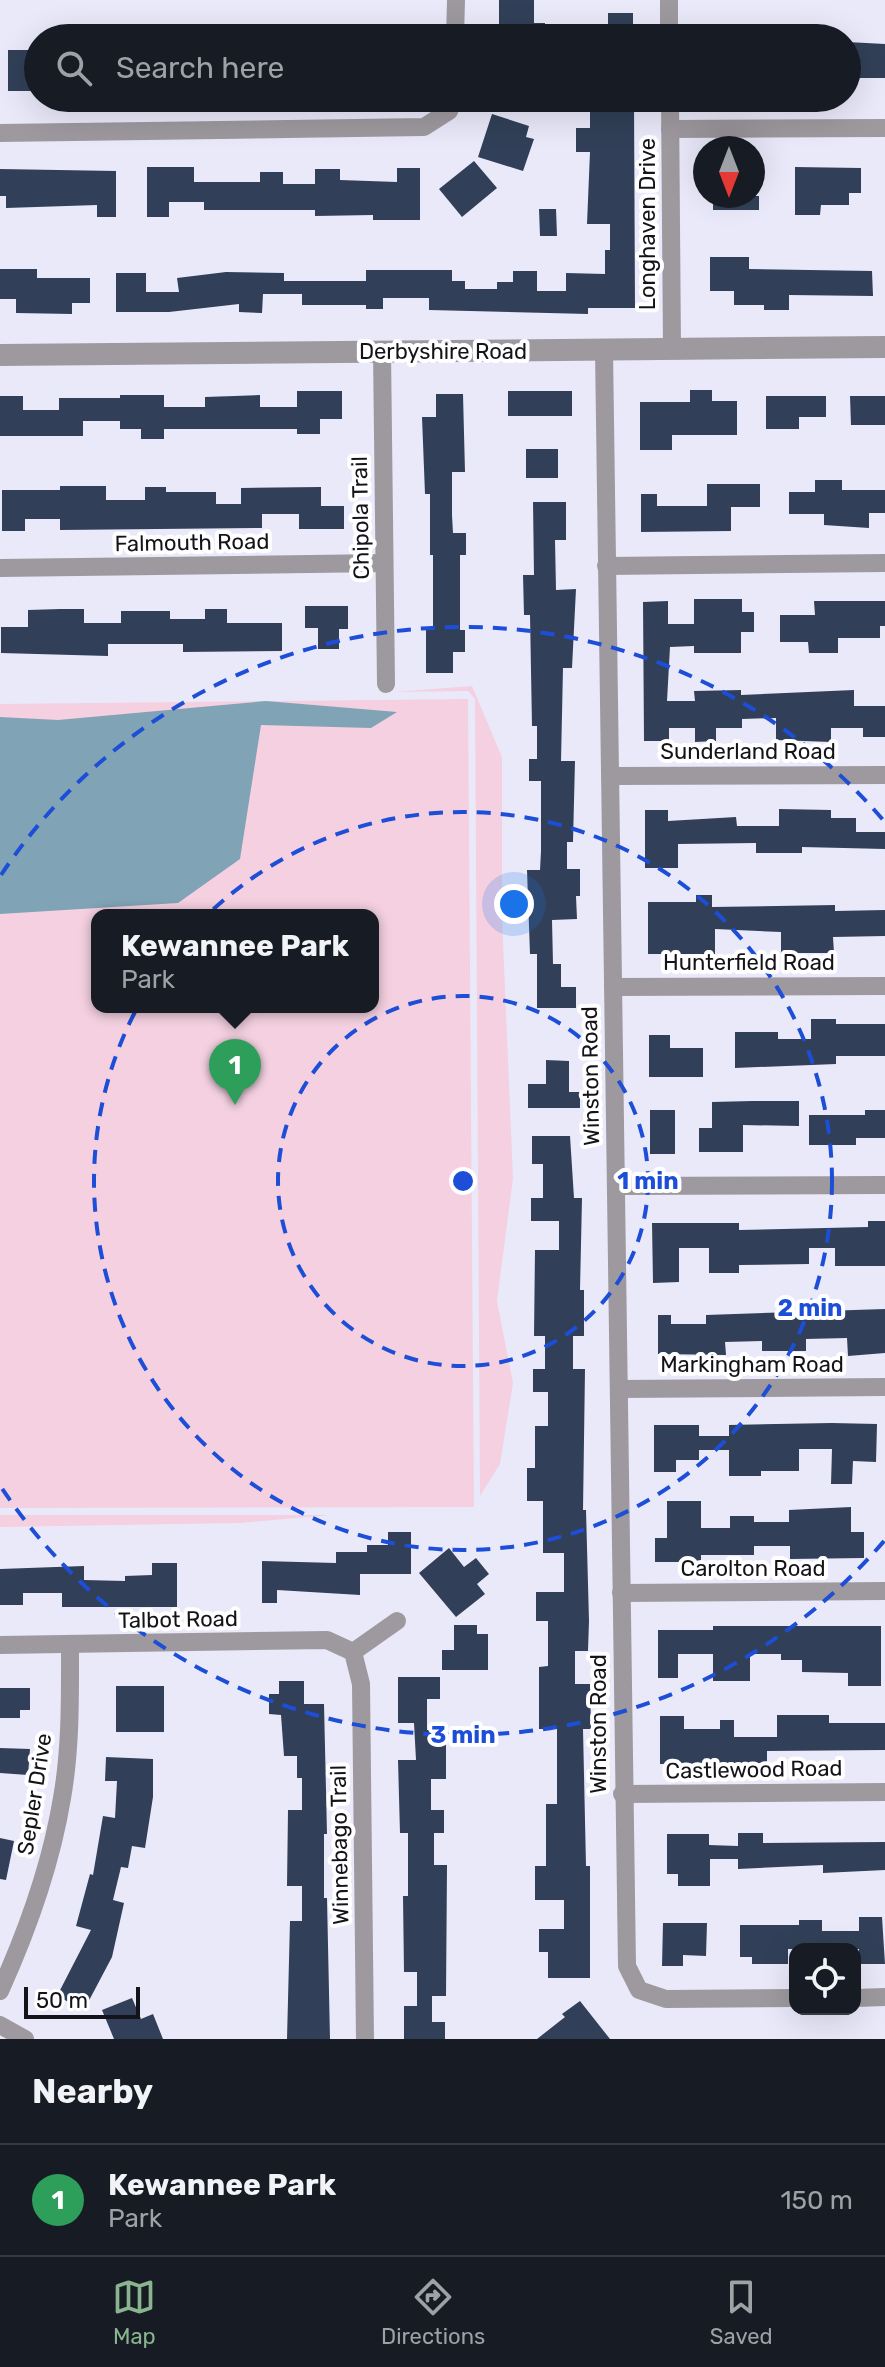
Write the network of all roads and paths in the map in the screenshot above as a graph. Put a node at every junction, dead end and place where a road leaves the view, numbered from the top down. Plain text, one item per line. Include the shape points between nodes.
1 (456, 0) edge
2 (669, 0) edge
3 (455, 24) edge
4 (669, 24) edge
5 (447, 112) edge
6 (670, 112) edge
7 (885, 128) edge
8 (670, 129) junction
9 (0, 133) edge
10 (885, 347) edge
11 (672, 349) junction
12 (604, 350) junction
13 (382, 352) junction
14 (0, 355) edge
15 (384, 563) junction
16 (885, 563) edge
17 (606, 566) junction
18 (0, 568) edge
19 (386, 684) dead end
20 (885, 775) edge
21 (611, 776) junction
22 (885, 986) edge
23 (613, 987) junction
24 (885, 1185) edge
25 (616, 1186) junction
26 (885, 1387) edge
27 (619, 1389) junction
28 (885, 1591) edge
29 (621, 1593) junction
30 (397, 1621) dead end
31 (70, 1644) junction
32 (0, 1645) edge
33 (353, 1652) junction
34 (885, 1792) edge
35 (622, 1794) junction
36 (0, 1991) edge
37 (885, 1997) edge
38 (789, 1998) edge
39 (861, 1998) edge
40 (0, 2025) edge
41 (25, 2039) edge
42 (365, 2039) edge

1 - 3 street
2 - 4 street
5 - 9 street via 424,127
6 - 8 street, Longhaven Drive
7 - 8 street
8 - 11 street, Longhaven Drive
10 - 11 street, Derbyshire Road
11 - 12 street, Derbyshire Road
12 - 13 street, Derbyshire Road
12 - 17 street, Winston Road
13 - 14 street, Derbyshire Road
13 - 15 street, Chipola Trail
15 - 18 street, Falmouth Road
15 - 19 street, Chipola Trail
16 - 17 street
17 - 21 street, Winston Road
20 - 21 street, Sunderland Road
21 - 23 street, Winston Road
22 - 23 street, Hunterfield Road
23 - 25 street, Winston Road
24 - 25 street
25 - 27 street, Winston Road
26 - 27 street, Markingham Road
27 - 29 street, Winston Road
28 - 29 street, Carolton Road
29 - 35 street, Winston Road
30 - 33 street
31 - 32 street, Talbot Road
31 - 33 street, Talbot Road via 327,1640
31 - 36 street, Sepler Drive via 63,1797 42,1885
33 - 42 street, Winnebago Trail via 361,1684
34 - 35 street, Castlewood Road
35 - 38 street, Winston Road via 627,1966 639,1990 666,1999
37 - 39 street
40 - 41 street

